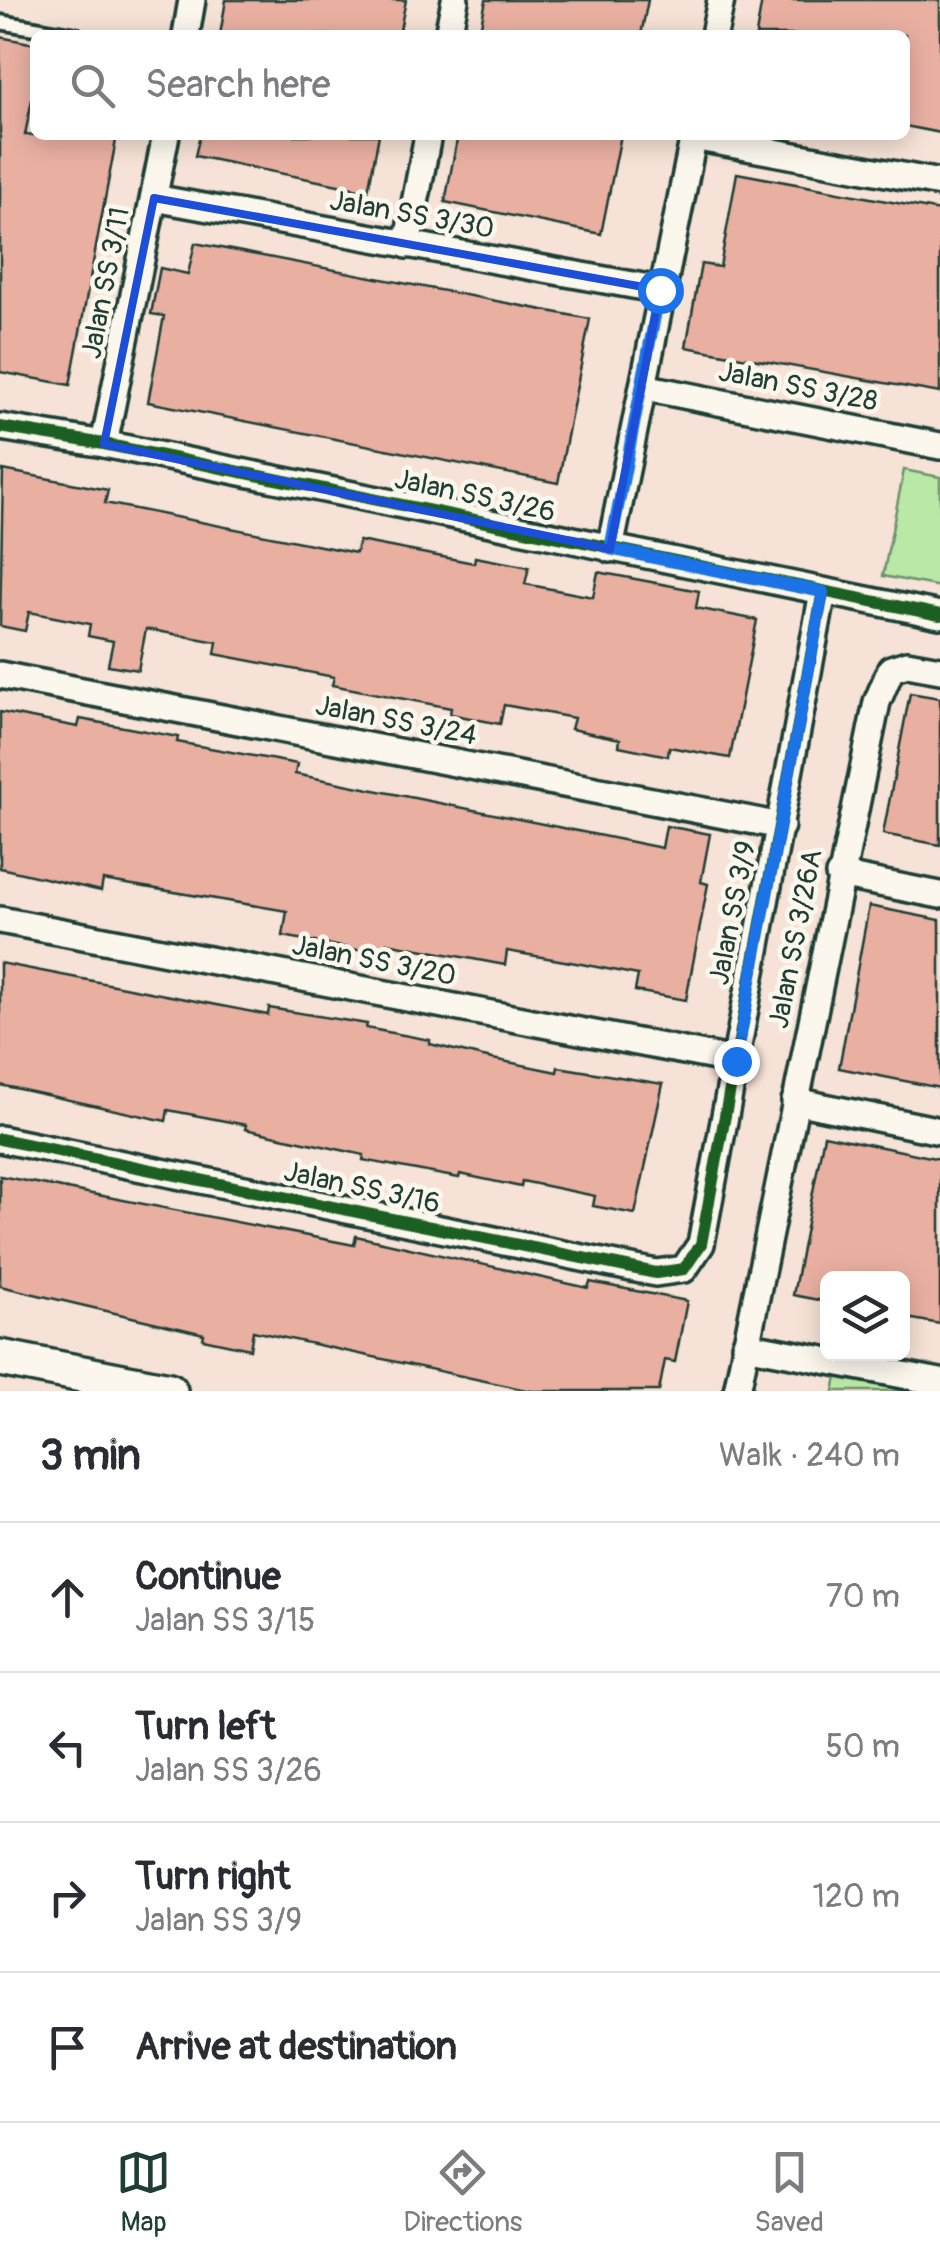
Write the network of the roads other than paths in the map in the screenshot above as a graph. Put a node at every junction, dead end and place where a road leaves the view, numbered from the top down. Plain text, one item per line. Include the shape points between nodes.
1 (192, 0) edge
2 (455, 0) edge
3 (721, 0) edge
4 (0, 22) edge
5 (47, 30) edge
6 (187, 30) edge
7 (449, 30) edge
8 (715, 30) edge
9 (165, 140) edge
10 (427, 140) edge
11 (693, 140) edge
12 (715, 140) edge
13 (940, 183) edge
14 (154, 198) junction
15 (407, 245) junction
16 (660, 290) junction
17 (643, 387) junction
18 (0, 427) edge
19 (104, 444) junction
20 (940, 446) edge
21 (610, 549) junction
22 (823, 592) junction
23 (940, 615) edge
24 (940, 670) edge
25 (0, 675) edge
26 (780, 826) junction
27 (839, 875) junction
28 (940, 895) edge
29 (0, 920) edge
30 (736, 1061) junction
31 (795, 1101) junction
32 (940, 1131) edge
33 (0, 1139) edge
34 (701, 1244) joint
35 (745, 1344) junction
36 (0, 1358) edge
37 (940, 1382) edge
38 (169, 1391) edge
39 (737, 1391) edge

1 - 6 street
2 - 7 street
3 - 8 street
4 - 5 lane
9 - 14 street, Jalan SS 3/11
10 - 15 street
11 - 16 street
12 - 13 street
14 - 15 street, Jalan SS 3/30
14 - 19 street, Jalan SS 3/11
15 - 16 street, Jalan SS 3/30
16 - 17 street
17 - 20 street, Jalan SS 3/28
17 - 21 street
18 - 19 street, Jalan SS 3/26
19 - 21 street, Jalan SS 3/26
21 - 22 street, Jalan SS 3/26
22 - 23 street, Jalan SS 3/26
22 - 26 street, Jalan SS 3/9
24 - 27 street, Jalan SS 3/26A via 891,668 877,702
25 - 26 street, Jalan SS 3/24
26 - 30 street, Jalan SS 3/9
27 - 28 street
27 - 31 street, Jalan SS 3/26A
29 - 30 street, Jalan SS 3/20
30 - 34 street, Jalan SS 3/9
31 - 32 street
31 - 35 street, Jalan SS 3/26A
33 - 34 street, Jalan SS 3/16 via 656,1273 684,1269
35 - 37 street
35 - 39 street, Jalan SS 3/26A
36 - 38 street

